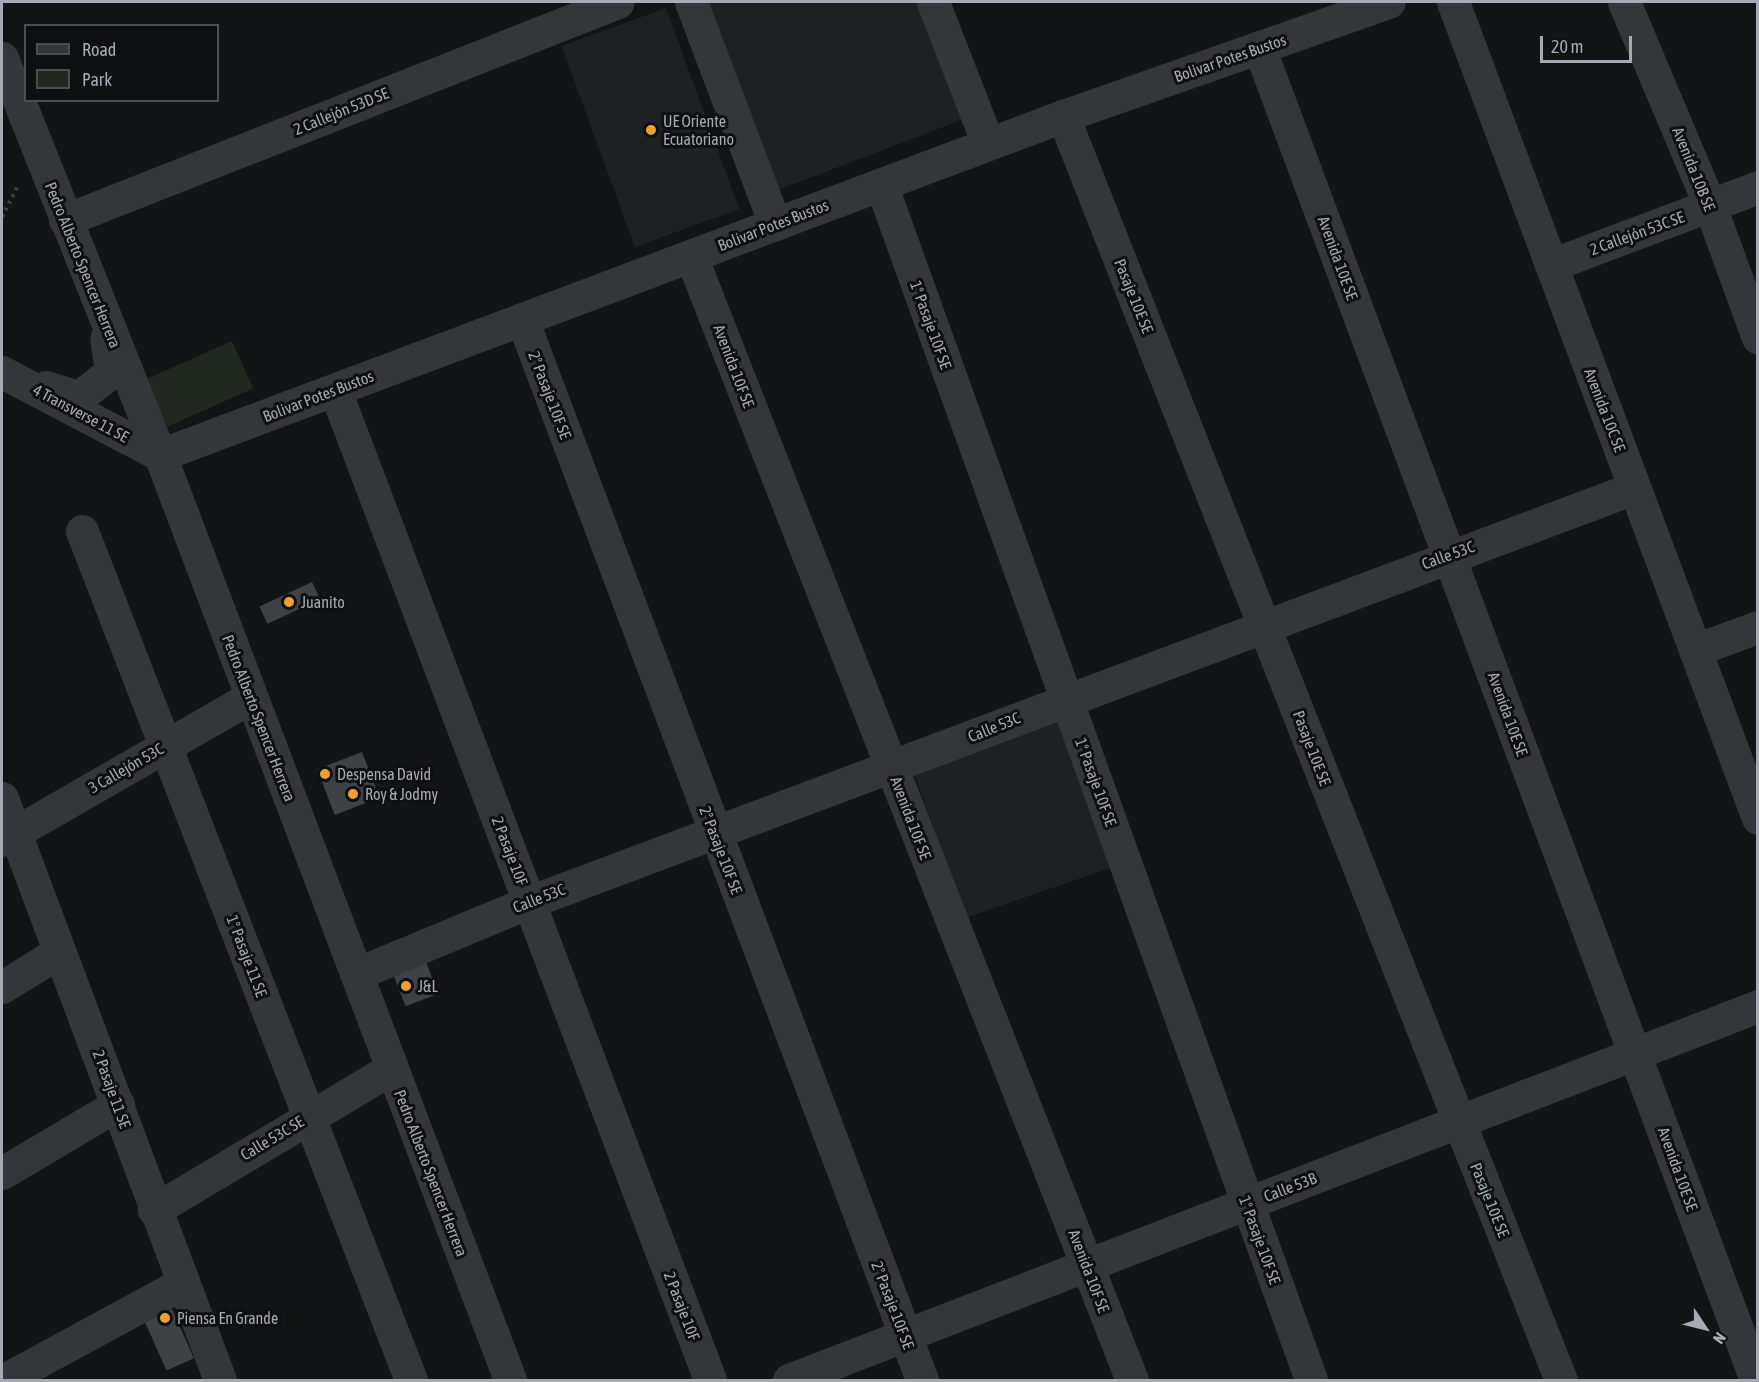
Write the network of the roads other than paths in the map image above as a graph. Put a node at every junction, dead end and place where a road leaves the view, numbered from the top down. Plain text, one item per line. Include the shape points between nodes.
1 (618, 2) edge
2 (691, 2) edge
3 (933, 2) edge
4 (1389, 2) edge
5 (1453, 2) edge
6 (1624, 2) edge
7 (1259, 47) junction
8 (2, 58) edge
9 (1063, 116) junction
10 (988, 144) junction
11 (881, 184) junction
12 (1758, 187) edge
13 (1710, 206) junction
14 (65, 220) junction
15 (775, 224) junction
16 (691, 256) junction
17 (1551, 265) junction
18 (102, 311) junction
19 (522, 319) junction
20 (1758, 338) edge
21 (7, 375) edge
22 (335, 390) junction
23 (160, 455) junction
24 (1635, 488) junction
25 (82, 531) dead end
26 (1448, 554) junction
27 (1263, 624) junction
28 (1758, 627) edge
29 (1695, 650) junction
30 (251, 697) junction
31 (1066, 698) junction
32 (165, 745) junction
33 (892, 767) junction
34 (2, 798) edge
35 (1758, 818) edge
36 (715, 832) junction
37 (8, 836) edge
38 (529, 902) junction
39 (59, 952) junction
40 (356, 974) junction
41 (2, 987) edge
42 (1758, 1006) edge
43 (1634, 1053) junction
44 (392, 1068) junction
45 (118, 1104) junction
46 (309, 1116) junction
47 (1459, 1121) junction
48 (2, 1173) edge
49 (1247, 1203) junction
50 (154, 1210) junction
51 (1087, 1266) junction
52 (183, 1283) junction
53 (905, 1336) junction
54 (4, 1380) edge
55 (220, 1380) edge
56 (411, 1380) edge
57 (510, 1380) edge
58 (710, 1380) edge
59 (789, 1380) edge
60 (921, 1380) edge
61 (1132, 1380) edge
62 (1311, 1380) edge
63 (1561, 1380) edge
64 (1756, 1380) edge

1 - 14 street, 2 Callejón 53D SE
2 - 15 street
3 - 10 street
4 - 7 street, Bolivar Potes Bustos
5 - 17 street, Avenida 10C SE
6 - 13 street, Avenida 10B SE
7 - 9 street, Bolivar Potes Bustos
7 - 26 street, Avenida 10E SE
8 - 14 street, Pedro Alberto Spencer Herrera
9 - 10 street, Bolivar Potes Bustos
9 - 27 street, Pasaje 10E SE
10 - 11 street, Bolivar Potes Bustos
11 - 15 street, Bolivar Potes Bustos
11 - 31 street, 1° Pasaje 10F SE
12 - 13 street, 2 Callejón 53C SE
13 - 17 street, 2 Callejón 53C SE
13 - 20 street, Avenida 10B SE
14 - 18 street, Pedro Alberto Spencer Herrera
15 - 16 street, Bolivar Potes Bustos
16 - 19 street, Bolivar Potes Bustos
16 - 33 street, Avenida 10F SE
17 - 24 street, Avenida 10C SE
18 - 21 street via 111,372 79,397
18 - 23 street, Pedro Alberto Spencer Herrera
19 - 22 street, Bolivar Potes Bustos
19 - 36 street, 2° Pasaje 10F SE
21 - 23 street, 4 Transverse 11 SE
22 - 23 street, Bolivar Potes Bustos
22 - 38 street, 2 Pasaje 10F
23 - 30 street, Pedro Alberto Spencer Herrera
24 - 26 street, Calle 53C
24 - 29 street, Avenida 10C SE
25 - 32 street, 1° Pasaje 11 SE
26 - 27 street, Calle 53C
26 - 43 street, Avenida 10E SE
27 - 31 street, Calle 53C
27 - 47 street, Pasaje 10E SE
28 - 29 street
29 - 35 street, Avenida 10C SE
30 - 32 street, 3 Callejón 53C
30 - 40 street, Pedro Alberto Spencer Herrera
31 - 33 street, Calle 53C
31 - 49 street, 1° Pasaje 10F SE
32 - 37 street, 3 Callejón 53C
32 - 46 street, 1° Pasaje 11 SE
33 - 36 street, Calle 53C
33 - 51 street, Avenida 10F SE
34 - 37 street, 2 Pasaje 11 SE
36 - 38 street, Calle 53C
36 - 53 street, 2° Pasaje 10F SE
37 - 39 street, 2 Pasaje 11 SE
38 - 40 street, Calle 53C
38 - 58 street, 2 Pasaje 10F
39 - 41 street
39 - 45 street, 2 Pasaje 11 SE
40 - 44 street, Pedro Alberto Spencer Herrera
42 - 43 street, Calle 53B
43 - 47 street, Calle 53B
43 - 64 street, Avenida 10E SE
44 - 46 street, Calle 53C SE
44 - 57 street, Pedro Alberto Spencer Herrera
45 - 48 street
45 - 50 street, 2 Pasaje 11 SE
46 - 50 street, Calle 53C SE
46 - 56 street, 1° Pasaje 11 SE
47 - 49 street, Calle 53B
47 - 63 street, Pasaje 10E SE
49 - 51 street, Calle 53B
49 - 62 street, 1° Pasaje 10F SE
50 - 52 street, 2 Pasaje 11 SE
51 - 53 street, Calle 53B
51 - 61 street, Avenida 10F SE
52 - 54 street
52 - 55 street, 2 Pasaje 11 SE
53 - 59 street, Calle 53B
53 - 60 street, 2° Pasaje 10F SE

